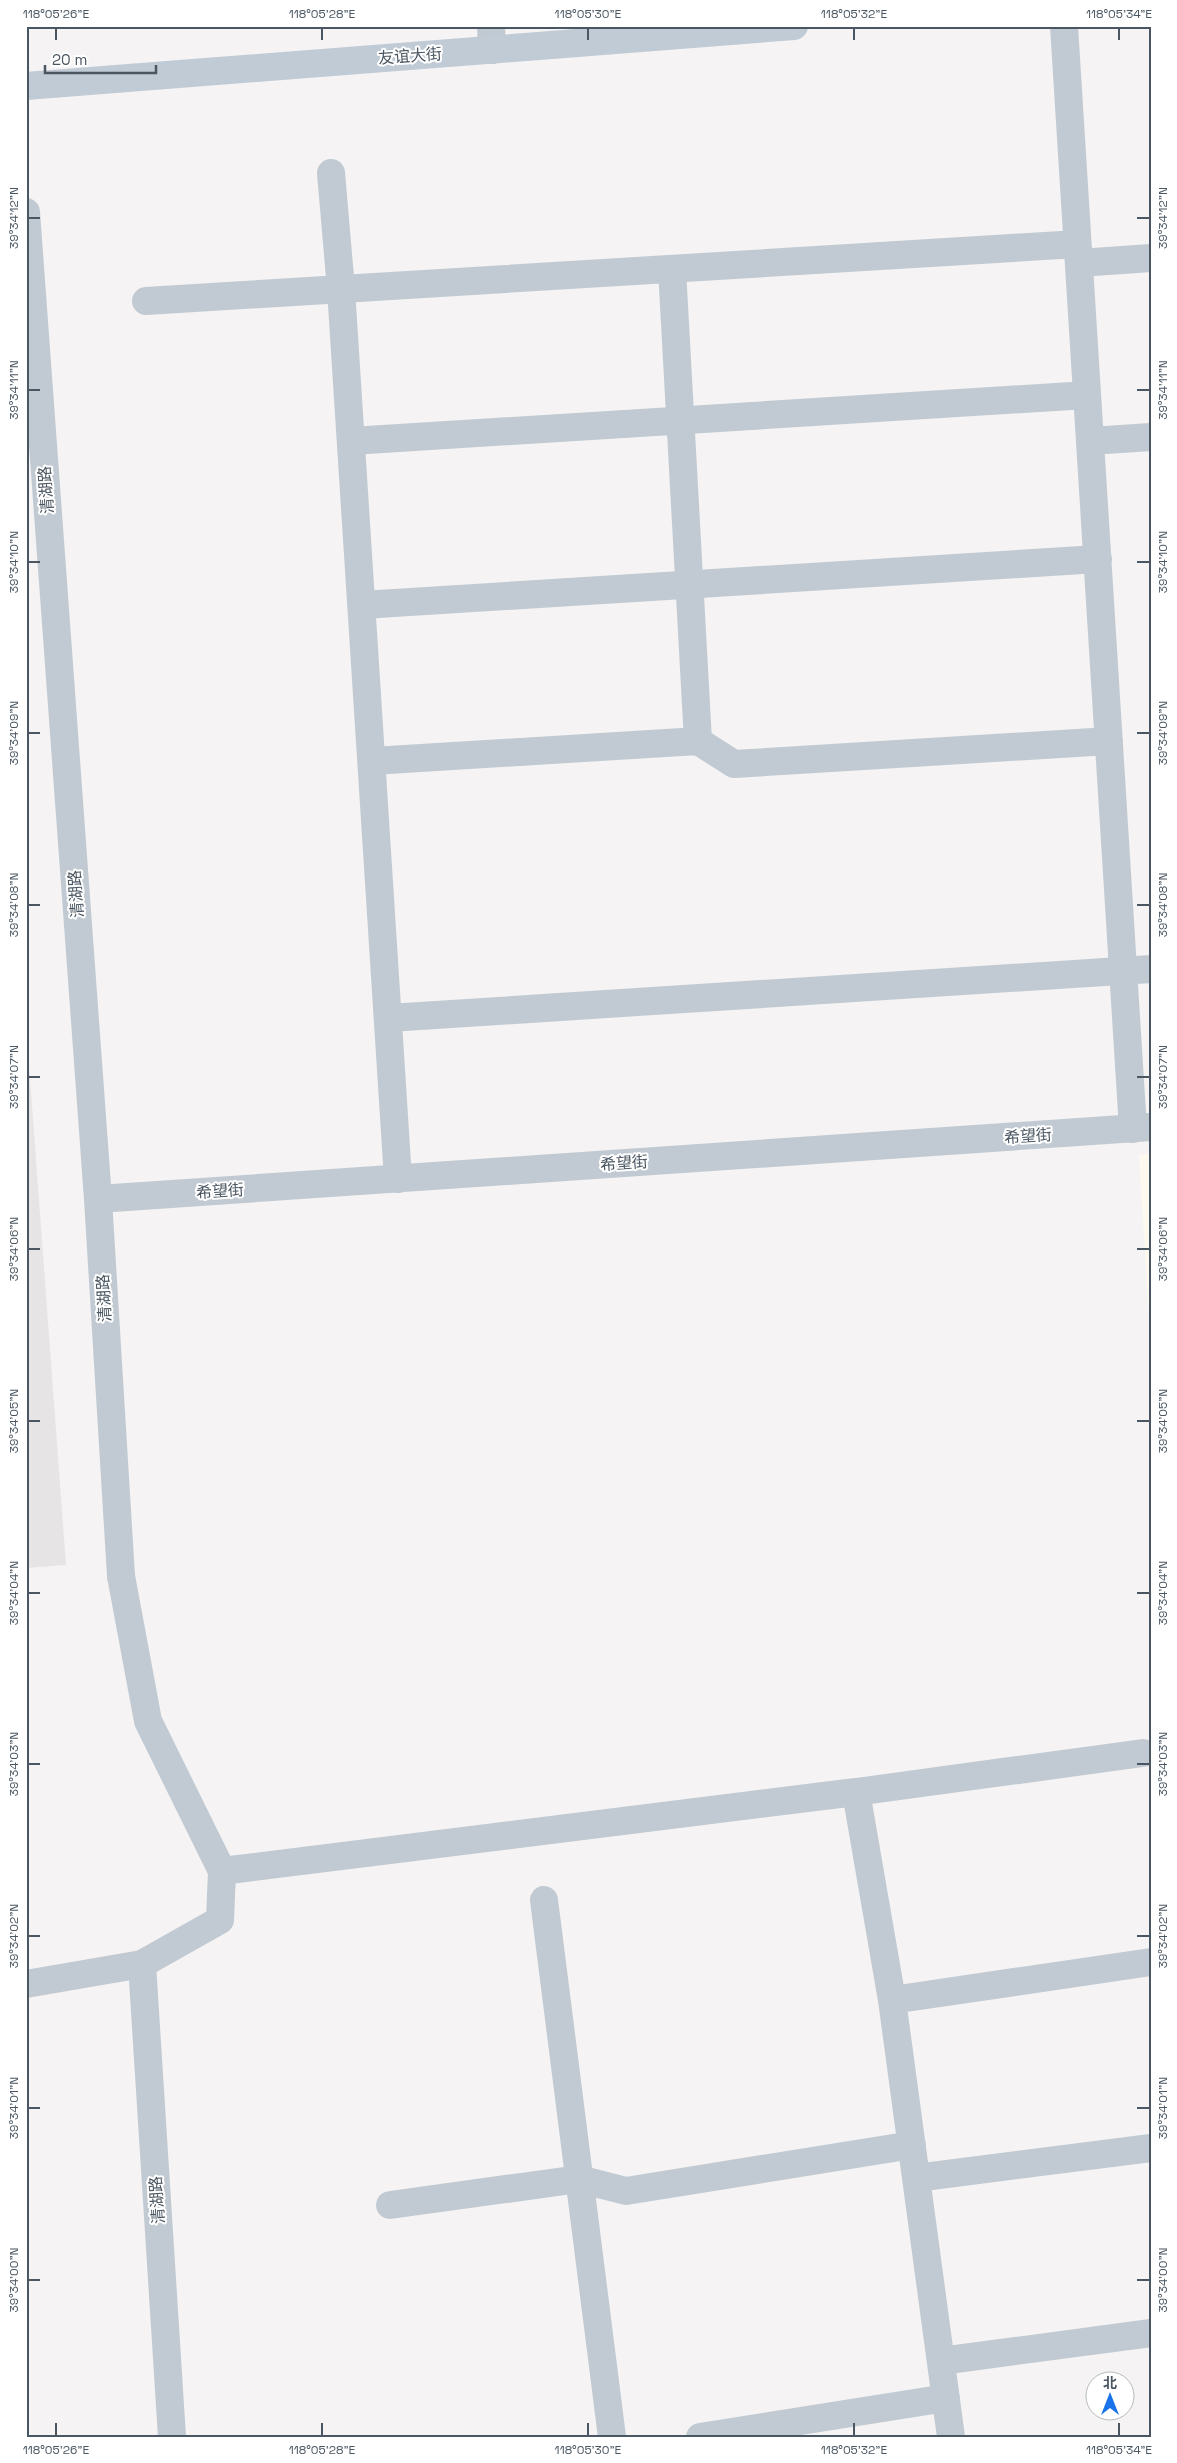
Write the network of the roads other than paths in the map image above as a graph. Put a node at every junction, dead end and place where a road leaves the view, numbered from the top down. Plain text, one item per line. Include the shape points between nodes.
1 (794, 26) edge
2 (1064, 26) edge
3 (492, 38) edge
4 (26, 86) edge
5 (331, 173) dead end
6 (26, 212) edge
7 (1078, 253) junction
8 (1151, 258) edge
9 (672, 269) junction
10 (341, 289) junction
11 (146, 301) dead end
12 (1087, 395) junction
13 (680, 421) junction
14 (1151, 437) edge
15 (351, 441) junction
16 (1090, 441) junction
17 (1098, 559) junction
18 (689, 584) junction
19 (362, 605) junction
20 (698, 741) junction
21 (1109, 741) junction
22 (372, 761) junction
23 (1151, 969) edge
24 (1122, 971) junction
25 (389, 1018) junction
26 (1142, 1128) edge
27 (398, 1179) junction
28 (98, 1199) junction
29 (1142, 1753) dead end
30 (856, 1792) junction
31 (222, 1871) junction
32 (544, 1900) dead end
33 (1151, 1962) edge
34 (142, 1964) junction
35 (26, 1984) edge
36 (892, 2000) junction
37 (912, 2145) junction
38 (1151, 2148) edge
39 (916, 2178) junction
40 (579, 2179) junction
41 (390, 2205) dead end
42 (1151, 2333) edge
43 (941, 2361) junction
44 (946, 2398) junction
45 (172, 2437) edge
46 (612, 2437) edge
47 (700, 2437) edge
48 (951, 2437) edge

1 - 3 main road, 友谊大街
2 - 7 street
3 - 4 main road, 友谊大街
5 - 10 street
6 - 28 street, 清湖路
7 - 8 street
7 - 9 street
7 - 12 street
9 - 10 street
9 - 13 street
10 - 11 street
10 - 15 street
12 - 13 street
12 - 16 street
13 - 15 street
13 - 18 street
14 - 16 street
15 - 19 street
16 - 17 street
17 - 18 street
17 - 21 street
18 - 19 street
18 - 20 street
19 - 22 street
20 - 21 street via 734,764
20 - 22 street
21 - 24 street
22 - 25 street
23 - 24 street
24 - 25 street
24 - 26 street
25 - 27 street
26 - 27 street, 希望街
27 - 28 street, 希望街
28 - 31 street, 清湖路 via 120,1576 148,1721
29 - 30 street
30 - 31 street
30 - 36 street
31 - 34 street via 220,1920
32 - 40 street
33 - 36 street
34 - 35 street
34 - 45 street, 清湖路
36 - 37 street
37 - 39 street
37 - 40 street via 626,2190
38 - 39 street
39 - 43 street
40 - 41 street
40 - 46 street
42 - 43 street
43 - 44 street
44 - 47 street
44 - 48 street

